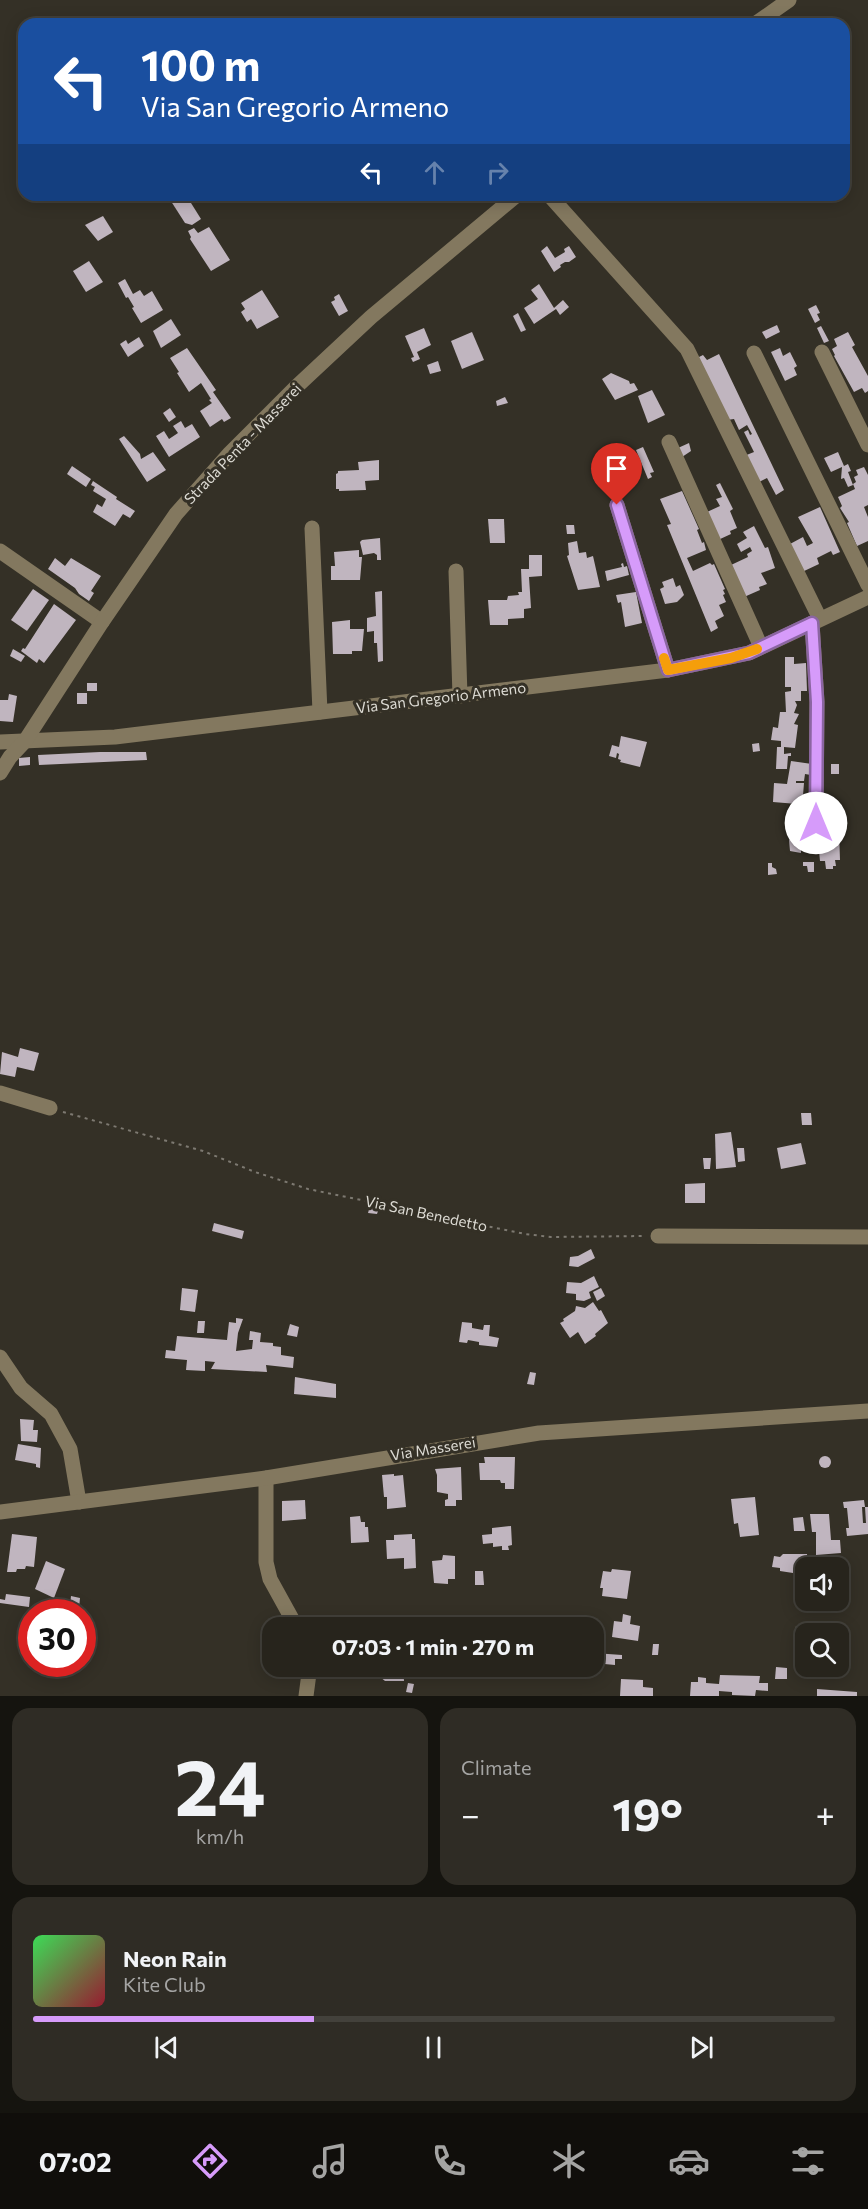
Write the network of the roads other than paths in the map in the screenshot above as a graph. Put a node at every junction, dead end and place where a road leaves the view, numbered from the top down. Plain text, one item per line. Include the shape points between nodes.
1 (789, 0) edge
2 (763, 18) edge
3 (510, 201) edge
4 (554, 201) edge
5 (822, 352) dead end
6 (754, 353) dead end
7 (669, 442) dead end
8 (868, 445) edge
9 (617, 505) dead end
10 (312, 528) dead end
11 (0, 551) edge
12 (456, 571) dead end
13 (868, 585) edge
14 (868, 597) edge
15 (816, 621) junction
16 (102, 622) junction
17 (761, 647) junction
18 (668, 670) junction
19 (460, 696) junction
20 (320, 712) junction
21 (25, 741) junction
22 (0, 742) edge
23 (0, 773) edge
24 (816, 823) dead end
25 (0, 1093) edge
26 (50, 1108) road end
27 (658, 1236) road end
28 (868, 1237) edge
29 (0, 1357) edge
30 (868, 1411) edge
31 (266, 1478) junction
32 (79, 1502) junction
33 (0, 1512) edge
34 (291, 1617) edge
35 (309, 1677) edge
36 (306, 1696) edge

1 - 2 street
3 - 16 street, Strada Penta - Masserei via 371,317 230,453 176,514
4 - 15 street via 687,349
5 - 8 street
6 - 13 street
7 - 17 street
9 - 18 street
10 - 20 street
11 - 16 street
12 - 19 street
14 - 15 street, Via San Gregorio Armeno
15 - 17 street, Via San Gregorio Armeno
15 - 24 street
16 - 21 street, Strada Penta - Masserei
17 - 18 street, Via San Gregorio Armeno via 731,658
18 - 19 street, Via San Gregorio Armeno
19 - 20 street, Via San Gregorio Armeno
20 - 21 street, Via San Gregorio Armeno via 115,737
21 - 22 street, Via San Gregorio Armeno
21 - 23 street, Strada Penta - Masserei
25 - 26 street
27 - 28 street
29 - 32 street via 21,1388 56,1422 70,1449
30 - 31 street, Via Masserei via 538,1433
31 - 32 street, Via Masserei
31 - 34 street via 268,1571
32 - 33 street, Via Masserei
35 - 36 street

